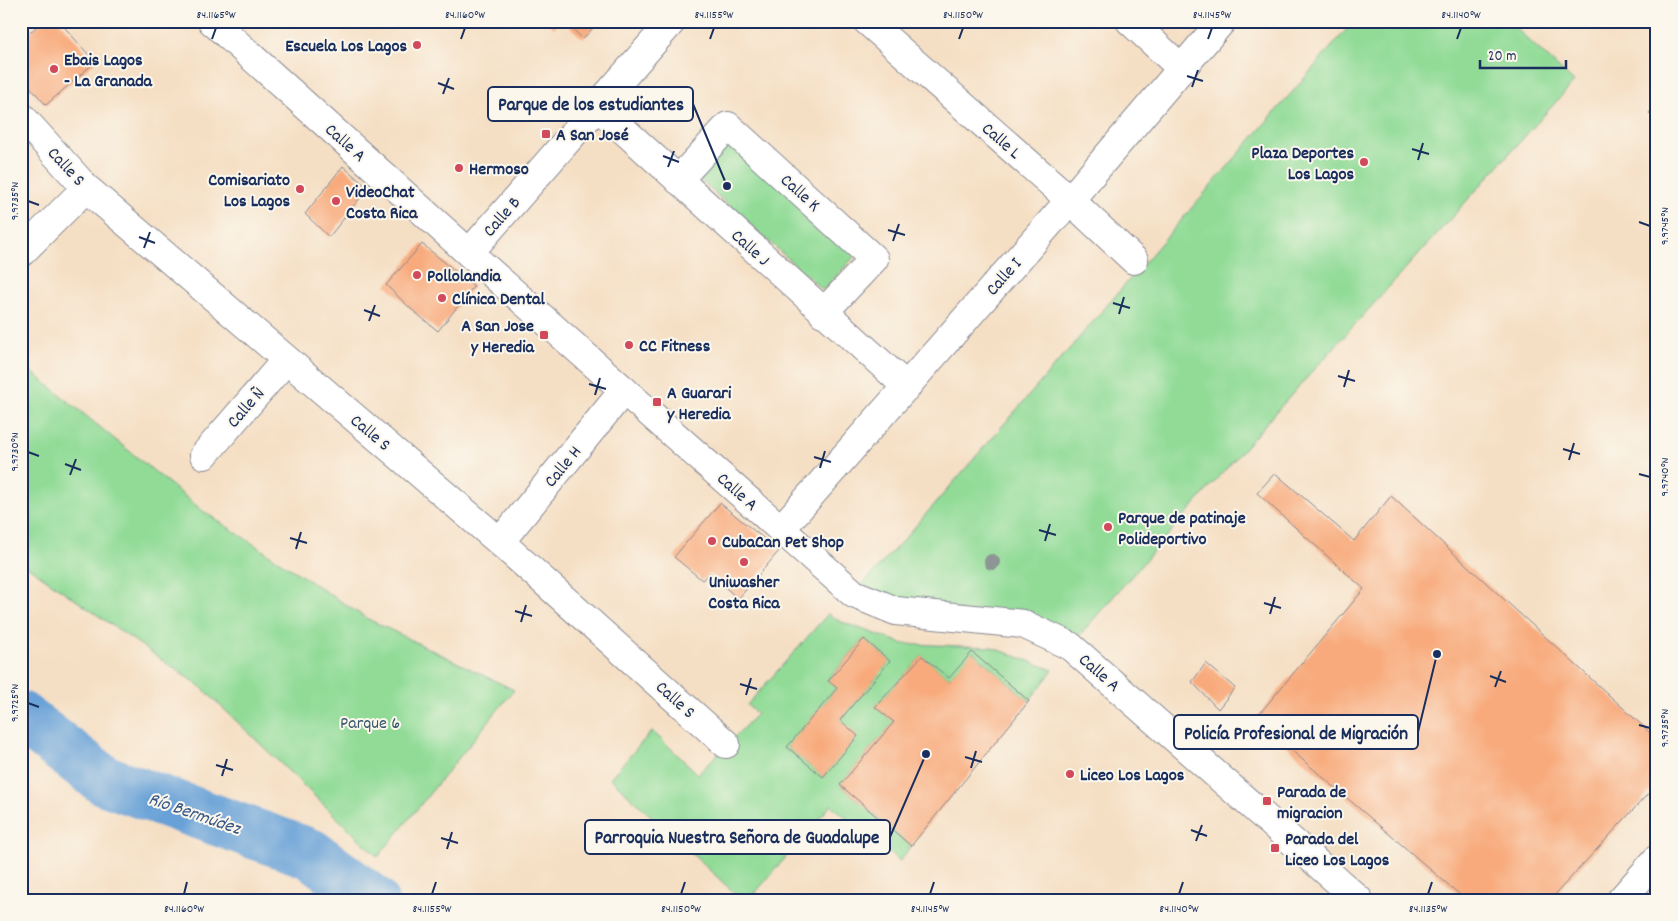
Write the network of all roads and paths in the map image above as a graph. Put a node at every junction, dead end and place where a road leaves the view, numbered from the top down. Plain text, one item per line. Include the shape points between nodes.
1 (212, 21) edge
2 (672, 21) edge
3 (868, 21) edge
4 (1130, 21) edge
5 (1222, 21) edge
6 (1180, 68) junction
7 (597, 106) junction
8 (21, 116) edge
9 (678, 180) junction
10 (86, 188) junction
11 (1070, 200) junction
12 (21, 253) edge
13 (469, 253) junction
14 (1134, 260) dead end
15 (823, 313) junction
16 (286, 360) junction
17 (906, 387) junction
18 (624, 390) junction
19 (204, 455) dead end
20 (781, 529) junction
21 (500, 542) junction
22 (726, 744) dead end
23 (1657, 859) edge
24 (1657, 880) edge
25 (1359, 900) edge
26 (1620, 900) edge
27 (1636, 900) edge

1 - 13 street, Calle A
2 - 7 street, Calle B
3 - 11 street, Calle L
4 - 6 street
5 - 6 street, Calle I
6 - 11 street, Calle I
7 - 9 street, Calle J
7 - 13 street, Calle B
8 - 10 street, Calle S
9 - 15 street, Calle J
9 - 15 street, Calle K via 728,126 874,259
10 - 12 street
10 - 16 street, Calle S
11 - 14 street, Calle L
11 - 17 street, Calle I
13 - 18 street, Calle A
15 - 17 street, Calle J
16 - 19 street, Calle Ñ
16 - 21 street, Calle S
17 - 20 street, Calle I
18 - 20 street, Calle A
18 - 21 street, Calle H
20 - 25 street, Calle A via 854,594 896,611 1023,624 1070,646
21 - 22 street, Calle S
23 - 26 street
24 - 27 street

